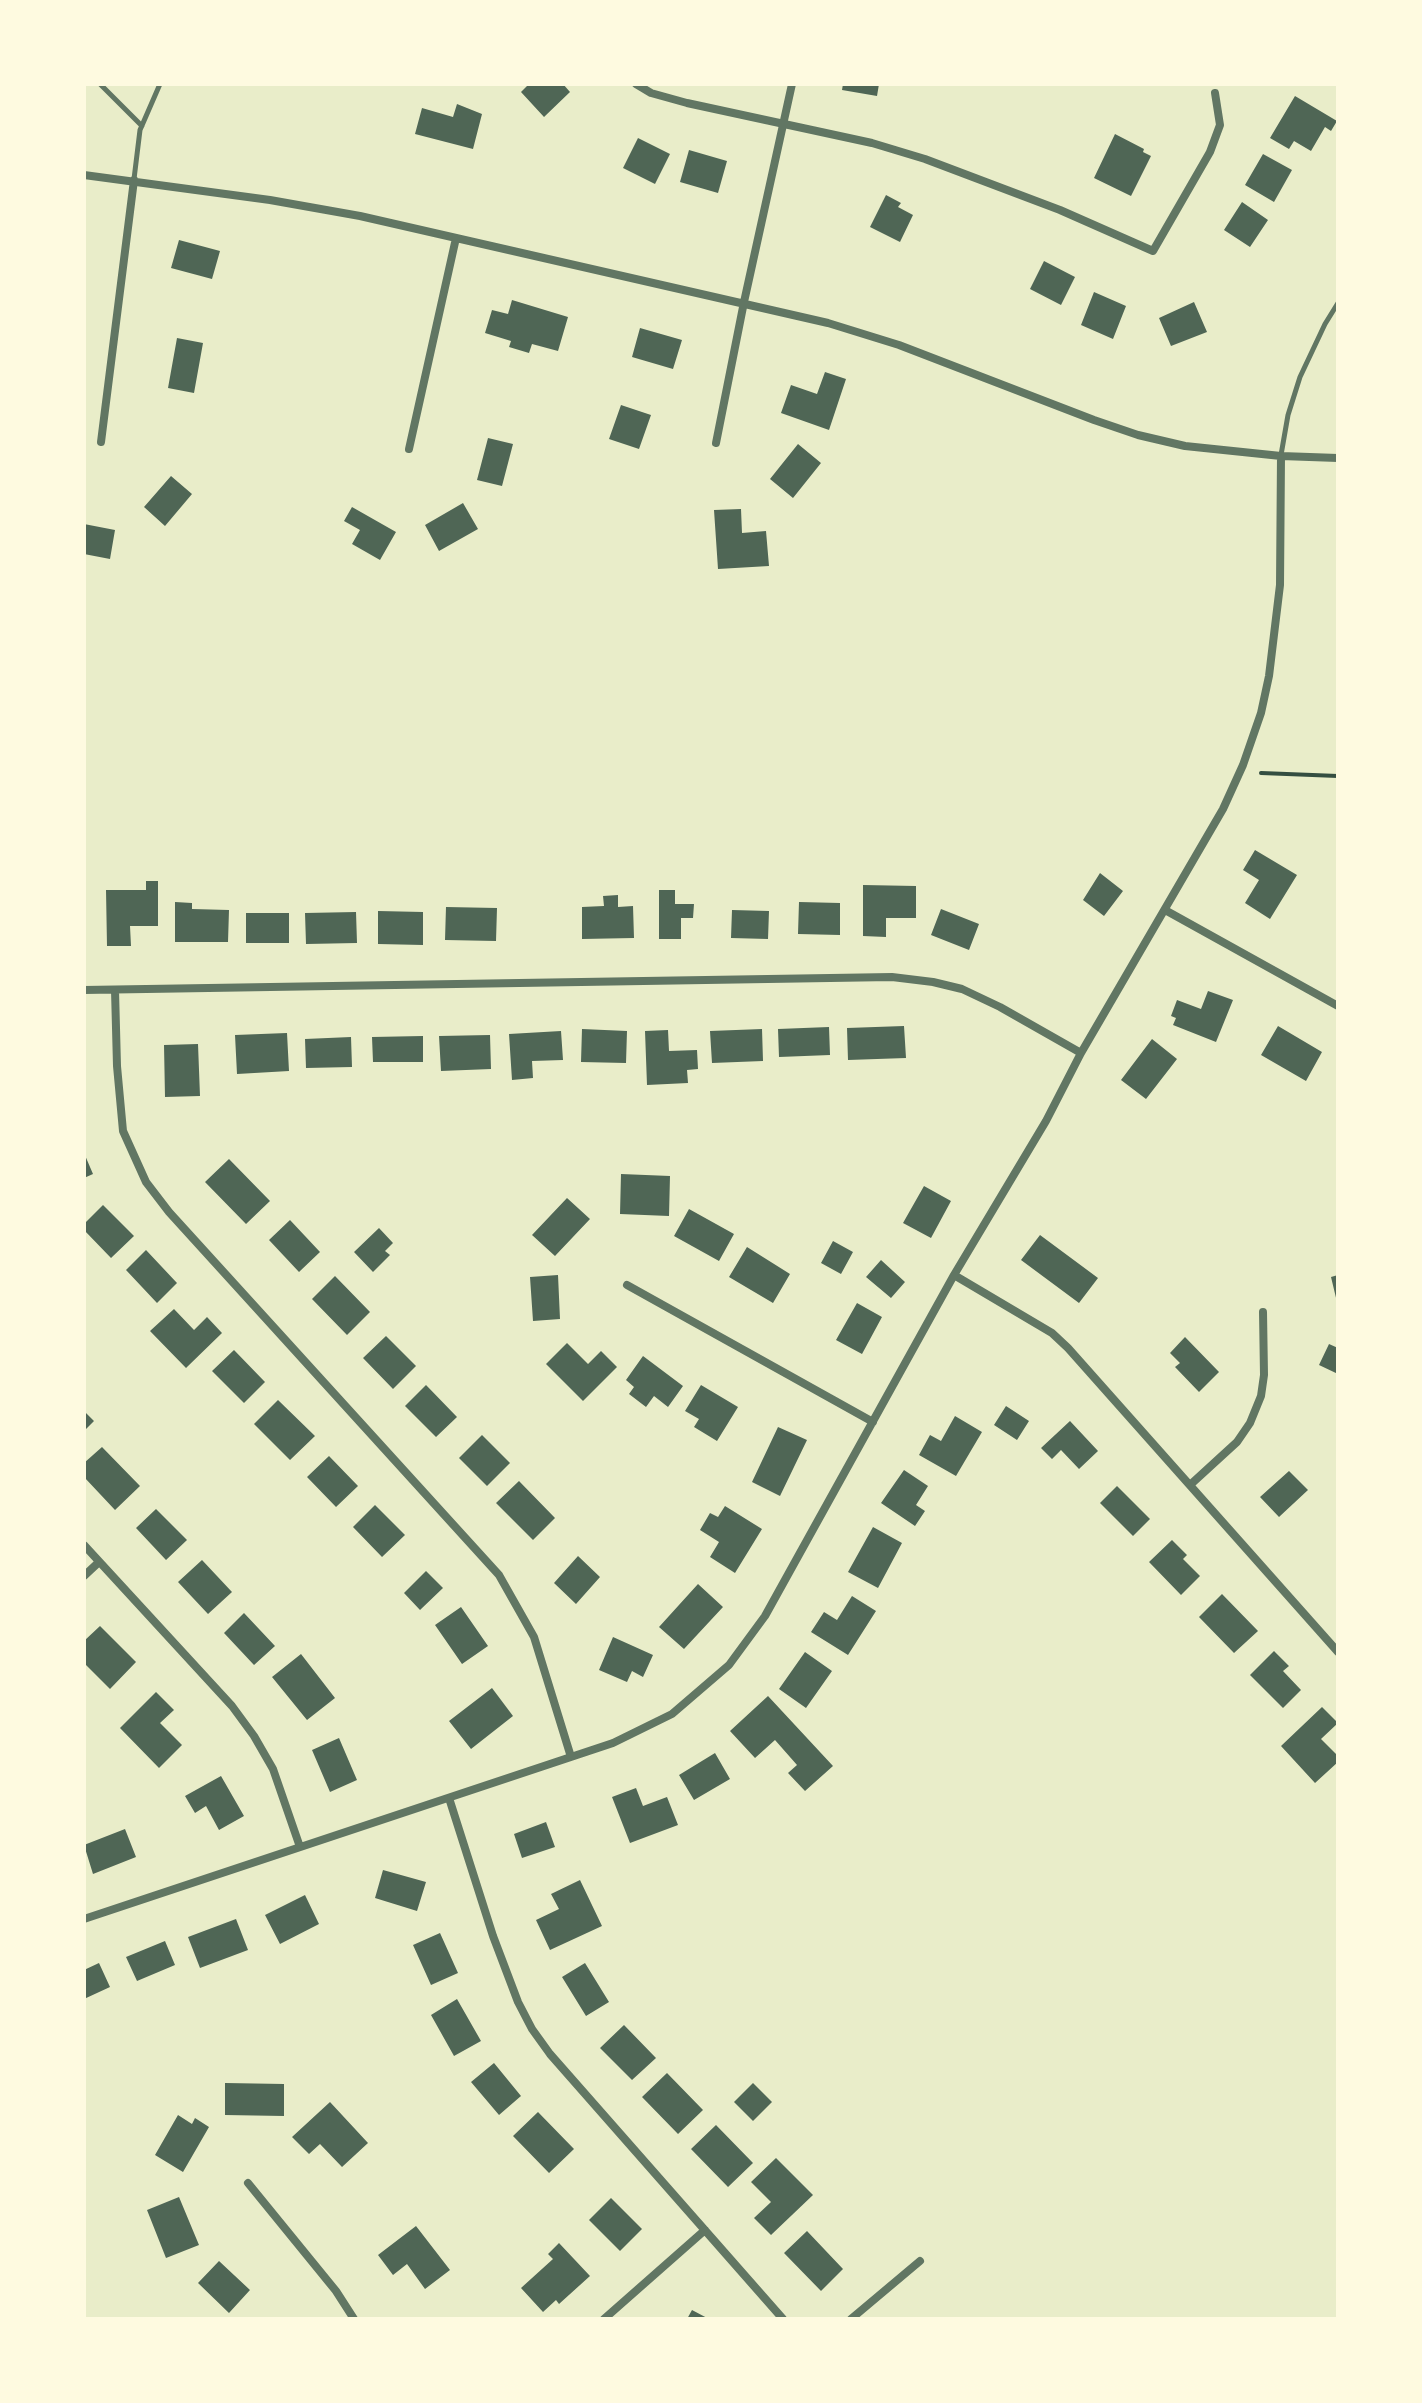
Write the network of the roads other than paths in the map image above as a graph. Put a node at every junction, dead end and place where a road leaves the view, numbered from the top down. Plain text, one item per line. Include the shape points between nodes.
1 (100, 84) edge
2 (160, 84) edge
3 (636, 84) edge
4 (792, 84) edge
5 (1215, 93) dead end
6 (783, 125) junction
7 (142, 126) junction
8 (84, 175) edge
9 (134, 180) junction
10 (456, 238) junction
11 (744, 302) junction
12 (1338, 303) edge
13 (101, 442) dead end
14 (716, 443) dead end
15 (409, 449) dead end
16 (1281, 456) junction
17 (1338, 458) edge
18 (1165, 910) junction
19 (84, 990) edge
20 (115, 990) junction
21 (1338, 1006) edge
22 (1081, 1053) junction
23 (954, 1275) junction
24 (627, 1285) dead end
25 (1263, 1312) dead end
26 (873, 1422) junction
27 (1190, 1485) junction
28 (84, 1545) edge
29 (99, 1562) junction
30 (84, 1576) edge
31 (1338, 1652) edge
32 (571, 1757) junction
33 (449, 1798) junction
34 (300, 1847) junction
35 (84, 1919) edge
36 (248, 2183) dead end
37 (705, 2230) junction
38 (920, 2261) dead end
39 (354, 2319) edge
40 (604, 2319) edge
41 (783, 2319) edge
42 (851, 2319) edge

1 - 7 lane
2 - 7 lane
3 - 6 street via 651,93
4 - 6 street
5 - 6 street via 1220,125 1210,152 1153,251 925,159
6 - 11 street
7 - 9 lane
8 - 9 street
9 - 10 street via 360,216
9 - 13 street
10 - 11 street
10 - 15 street
11 - 14 street
11 - 16 street via 899,345 1138,435 1185,446
12 - 16 lane via 1300,377
16 - 17 street
16 - 18 street via 1280,585 1261,713 1223,809
18 - 21 street
18 - 22 street
19 - 20 street
20 - 22 street via 892,977 962,989
20 - 32 street via 123,1131 146,1182 499,1575 534,1637
22 - 23 street
23 - 26 street
23 - 27 street via 1052,1333
24 - 26 street
25 - 27 street via 1264,1375 1250,1423
26 - 32 street via 765,1616 729,1665 672,1714 634,1735
27 - 31 street
28 - 29 street
29 - 30 street
29 - 34 street via 254,1736 273,1769
32 - 33 street
33 - 34 street
33 - 37 street via 493,1936 532,2029
34 - 35 street
36 - 39 street
37 - 40 street
37 - 41 street
38 - 42 street

